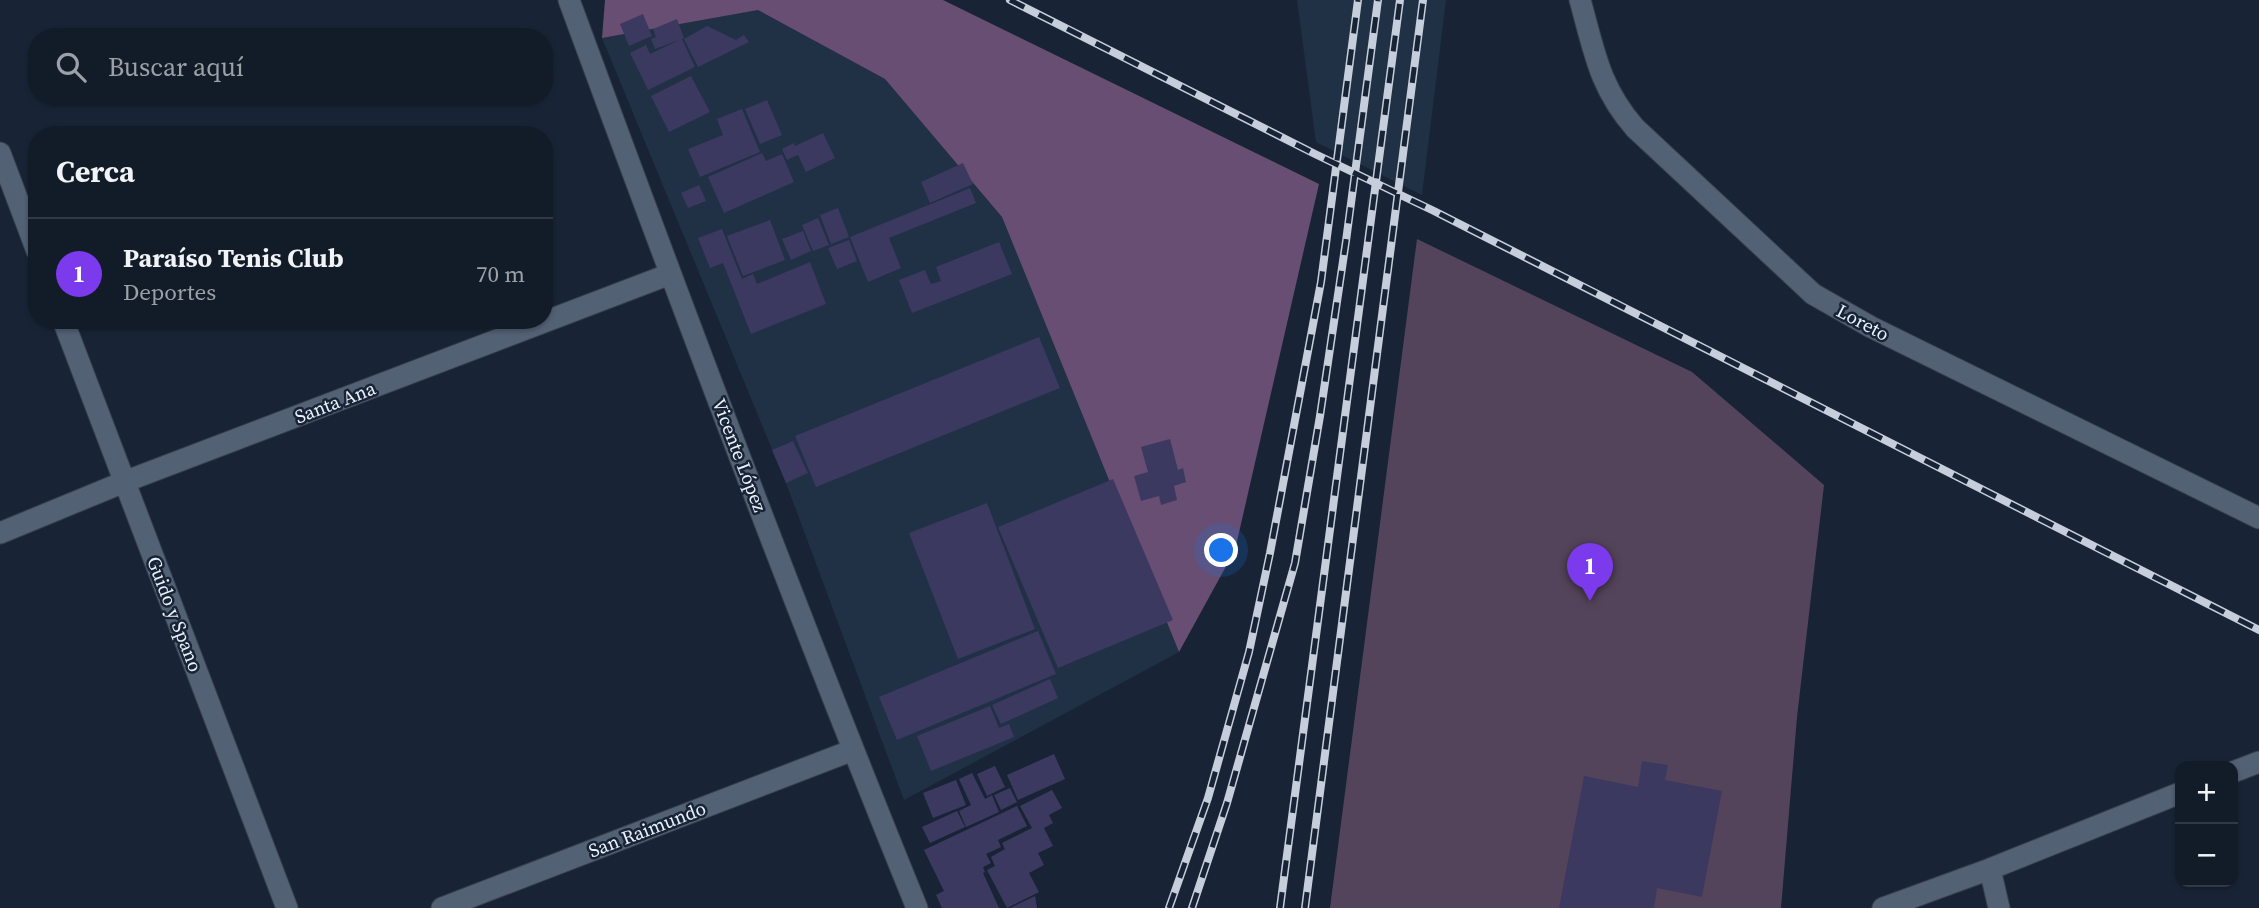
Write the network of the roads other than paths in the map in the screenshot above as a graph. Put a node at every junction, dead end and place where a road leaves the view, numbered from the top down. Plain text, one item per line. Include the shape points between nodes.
1 (569, 0) edge
2 (1580, 0) edge
3 (0, 153) edge
4 (28, 226) edge
5 (670, 274) junction
6 (553, 319) edge
7 (66, 329) edge
8 (526, 329) edge
9 (124, 482) junction
10 (2259, 518) edge
11 (0, 533) edge
12 (853, 750) junction
13 (2259, 762) edge
14 (2238, 770) edge
15 (2175, 795) edge
16 (1990, 869) junction
17 (287, 908) edge
18 (442, 908) edge
19 (917, 908) edge
20 (1883, 908) edge
21 (1999, 908) edge

1 - 5 street, Vicente López
2 - 10 street, Loreto via 1604,84 1620,110 1813,294
3 - 4 street
5 - 6 street, Santa Ana
5 - 12 street, Vicente López
7 - 9 street, Guido y Spano
8 - 9 street, Santa Ana
9 - 11 street, Santa Ana
9 - 17 street, Guido y Spano
12 - 18 street, San Raimundo
12 - 19 street, Vicente López
13 - 14 street
15 - 16 street
16 - 20 street
16 - 21 street

